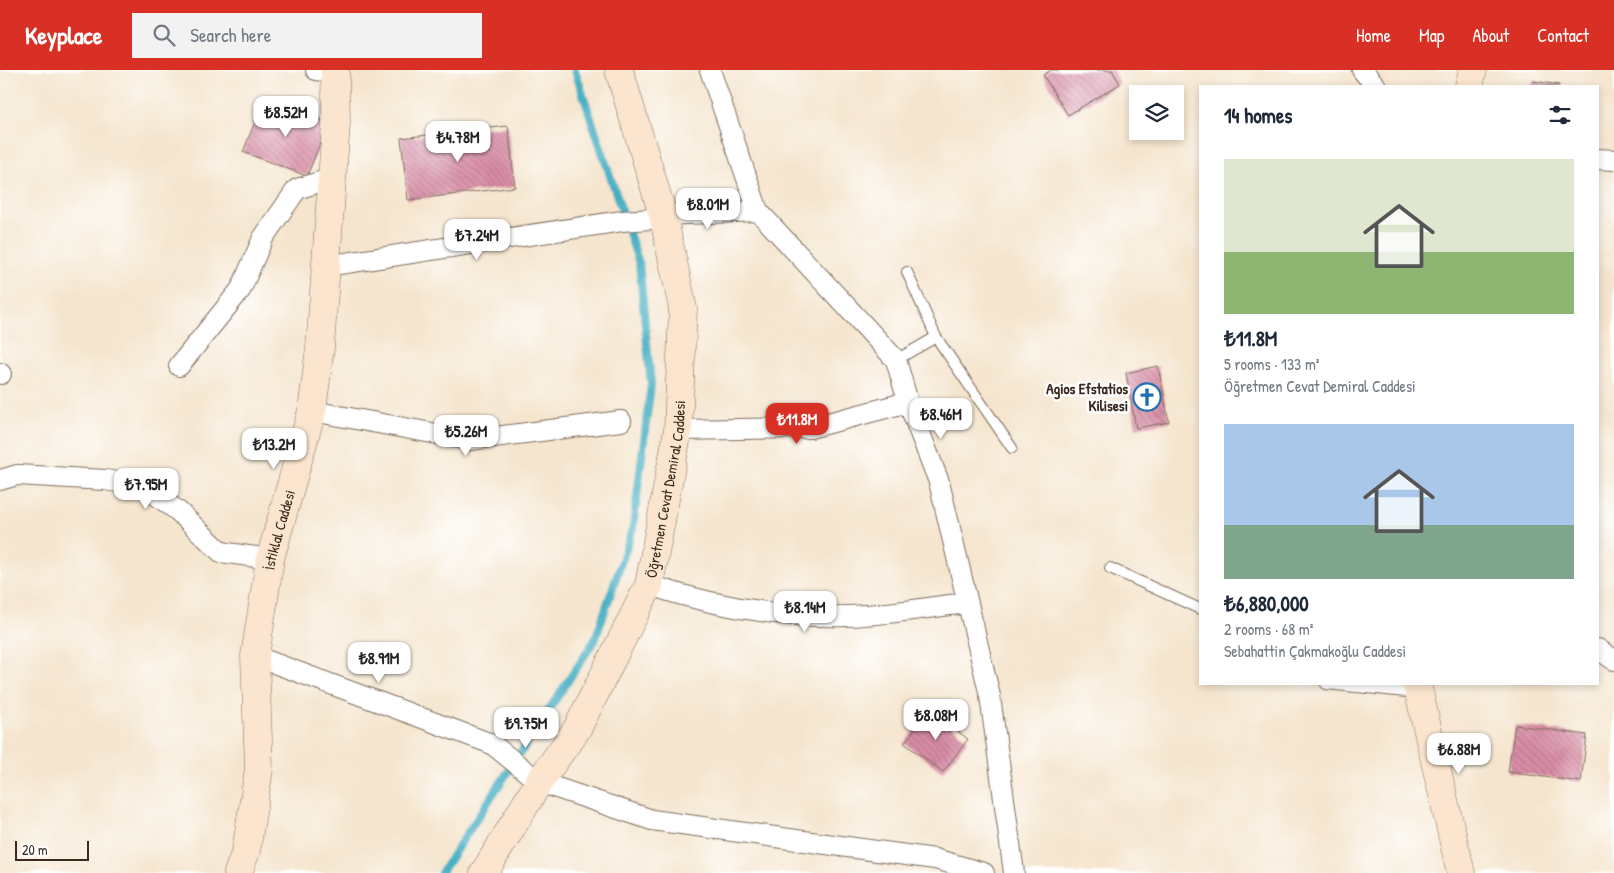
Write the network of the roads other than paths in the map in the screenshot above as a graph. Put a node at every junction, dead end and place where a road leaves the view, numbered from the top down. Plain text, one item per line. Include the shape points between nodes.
1 (619, 70) edge
2 (710, 70) edge
3 (1362, 70) edge
4 (1473, 70) edge
5 (328, 71) edge
6 (1375, 85) edge
7 (1469, 85) edge
8 (1599, 159) edge
9 (1614, 160) edge
10 (332, 178) junction
11 (758, 211) junction
12 (657, 217) junction
13 (326, 266) junction
14 (907, 272) dead end
15 (936, 337) junction
16 (896, 360) junction
17 (179, 366) dead end
18 (908, 402) junction
19 (312, 410) junction
20 (621, 421) dead end
21 (678, 430) junction
22 (1012, 448) dead end
23 (6, 474) edge
24 (270, 559) junction
25 (1110, 568) dead end
26 (649, 585) junction
27 (968, 603) junction
28 (1199, 609) edge
29 (1599, 650) edge
30 (255, 656) junction
31 (1614, 660) edge
32 (1344, 685) edge
33 (1417, 689) edge
34 (539, 782) junction
35 (238, 873) edge
36 (484, 873) edge
37 (984, 873) edge
38 (1014, 873) edge
39 (1461, 873) edge

1 - 12 main road, Öğretmen Cevat Demiral Caddesi
2 - 11 street
3 - 6 street
4 - 7 main road
5 - 10 main road, İstiklal Caddesi via 336,123
8 - 9 street
10 - 13 main road, İstiklal Caddesi
10 - 17 street via 297,189 264,238 241,289
11 - 12 street
11 - 16 street
12 - 13 street
12 - 21 main road, Öğretmen Cevat Demiral Caddesi via 683,309
13 - 19 main road, İstiklal Caddesi
14 - 15 lane
15 - 16 lane
15 - 22 lane
16 - 18 street
18 - 21 street via 810,428
18 - 27 street via 939,482
19 - 20 street via 470,440
19 - 24 main road, İstiklal Caddesi
21 - 26 main road, Öğretmen Cevat Demiral Caddesi
23 - 24 street via 105,480 144,486 179,512 221,552
24 - 30 main road, İstiklal Caddesi
25 - 28 lane
26 - 27 street via 708,603 784,614 848,616
26 - 34 main road, Öğretmen Cevat Demiral Caddesi via 578,729
27 - 38 street via 990,696
29 - 31 street
30 - 34 street via 492,744
30 - 35 main road, İstiklal Caddesi via 259,769 246,851
32 - 33 lane
33 - 39 main road
34 - 36 main road, Öğretmen Cevat Demiral Caddesi
34 - 37 street via 652,820 935,859

